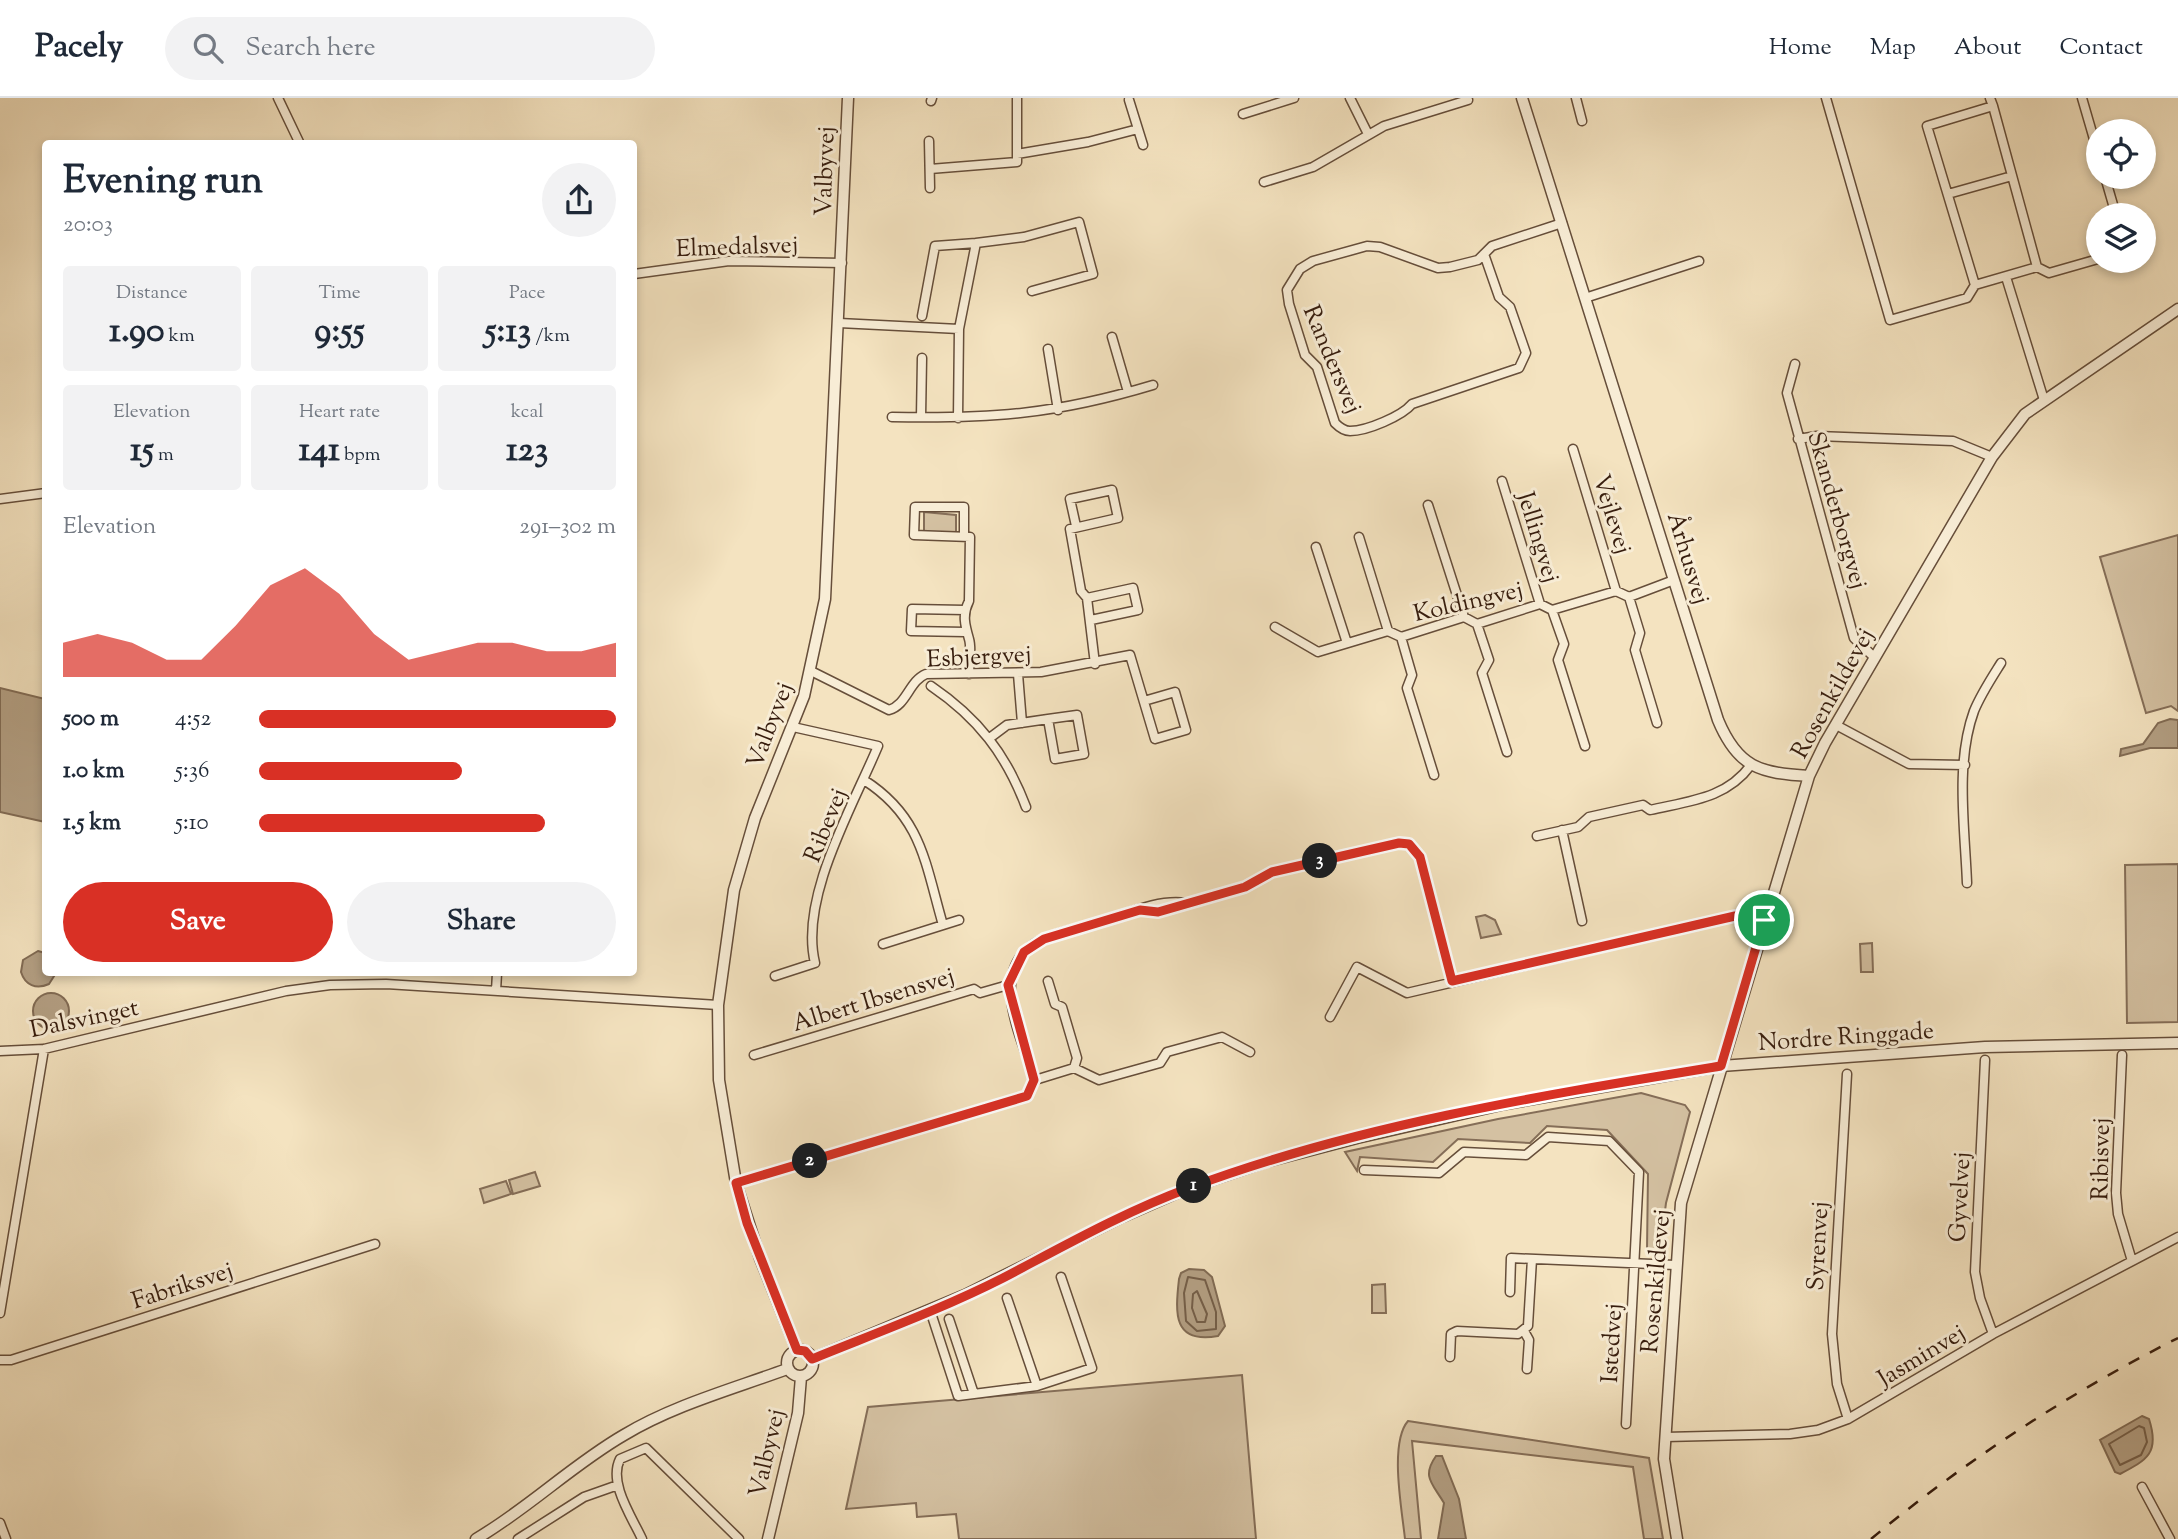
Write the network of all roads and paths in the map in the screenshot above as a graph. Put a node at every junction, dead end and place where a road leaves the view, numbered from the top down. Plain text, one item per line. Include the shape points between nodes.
1 (278, 98) edge
2 (848, 98) edge
3 (1017, 98) edge
4 (1294, 98) edge
5 (1350, 98) edge
6 (1522, 98) edge
7 (1576, 98) edge
8 (1826, 98) edge
9 (2082, 98) edge
10 (1129, 100) dead end
11 (1468, 100) edge
12 (1992, 102) edge
13 (1243, 114) dead end
14 (2088, 119) edge
15 (1582, 121) dead end
16 (1138, 129) junction
17 (1368, 134) junction
18 (298, 140) edge
19 (929, 141) dead end
20 (1143, 145) dead end
21 (1017, 154) junction
22 (930, 169) junction
23 (2012, 176) junction
24 (1264, 183) dead end
25 (930, 188) dead end
26 (1948, 194) junction
27 (1562, 223) junction
28 (976, 243) junction
29 (1484, 254) junction
30 (1699, 261) dead end
31 (842, 263) junction
32 (2086, 263) edge
33 (2037, 267) junction
34 (637, 274) edge
35 (2006, 277) junction
36 (1975, 285) junction
37 (1031, 291) dead end
38 (1585, 298) junction
39 (2178, 309) edge
40 (922, 316) dead end
41 (839, 323) junction
42 (959, 329) junction
43 (1112, 337) dead end
44 (1048, 349) dead end
45 (922, 358) dead end
46 (1795, 364) dead end
47 (1153, 385) dead end
48 (1128, 392) junction
49 (2044, 400) junction
50 (1058, 410) junction
51 (892, 417) dead end
52 (921, 417) junction
53 (958, 418) junction
54 (1798, 439) junction
55 (1573, 449) dead end
56 (1992, 457) junction
57 (1502, 481) dead end
58 (42, 494) edge
59 (0, 499) edge
60 (1429, 505) dead end
61 (1076, 526) junction
62 (964, 536) junction
63 (1359, 537) dead end
64 (1316, 547) dead end
65 (1674, 580) junction
66 (1616, 591) junction
67 (1629, 597) junction
68 (1087, 598) junction
69 (1540, 604) junction
70 (965, 610) junction
71 (1552, 610) junction
72 (1464, 617) junction
73 (1091, 620) junction
74 (1478, 624) junction
75 (1275, 626) dead end
76 (1388, 631) junction
77 (965, 632) junction
78 (1401, 637) junction
79 (1347, 643) junction
80 (1875, 658) junction
81 (2001, 663) dead end
82 (1095, 664) junction
83 (811, 671) junction
84 (969, 674) junction
85 (1018, 674) junction
86 (932, 686) dead end
87 (1144, 701) junction
88 (1048, 719) junction
89 (1022, 723) junction
90 (1657, 723) dead end
91 (1836, 725) junction
92 (793, 727) junction
93 (991, 737) junction
94 (1585, 746) dead end
95 (1507, 752) dead end
96 (1751, 765) junction
97 (1965, 765) junction
98 (1434, 775) dead end
99 (1809, 776) junction
100 (864, 780) junction
101 (1026, 807) dead end
102 (1562, 830) junction
103 (1537, 836) dead end
104 (1967, 883) dead end
105 (959, 920) dead end
106 (1582, 920) dead end
107 (1764, 920) junction
108 (943, 925) junction
109 (883, 944) dead end
110 (497, 976) edge
111 (775, 976) dead end
112 (1048, 981) dead end
113 (1452, 981) junction
114 (1008, 985) junction
115 (496, 991) junction
116 (718, 1005) junction
117 (1331, 1017) dead end
118 (2178, 1043) edge
119 (44, 1049) junction
120 (0, 1051) edge
121 (1250, 1052) dead end
122 (754, 1055) dead end
123 (2122, 1055) dead end
124 (1985, 1060) dead end
125 (1721, 1066) junction
126 (1074, 1068) junction
127 (1847, 1074) dead end
128 (1034, 1080) junction
129 (1364, 1170) dead end
130 (736, 1183) junction
131 (2178, 1237) edge
132 (375, 1244) dead end
133 (1532, 1259) junction
134 (2132, 1261) junction
135 (1633, 1263) junction
136 (1675, 1265) junction
137 (1061, 1277) dead end
138 (1510, 1292) dead end
139 (1007, 1298) dead end
140 (930, 1310) junction
141 (0, 1313) edge
142 (950, 1319) dead end
143 (1524, 1331) junction
144 (1993, 1334) junction
145 (797, 1350) junction
146 (1450, 1357) dead end
147 (812, 1359) junction
148 (0, 1360) edge
149 (788, 1369) junction
150 (1527, 1369) dead end
151 (801, 1377) junction
152 (1037, 1386) junction
153 (974, 1394) junction
154 (1848, 1419) junction
155 (1626, 1424) dead end
156 (1665, 1437) junction
157 (618, 1485) junction
158 (2142, 1487) dead end
159 (0, 1523) edge
160 (6, 1539) edge
161 (476, 1539) edge
162 (518, 1539) edge
163 (642, 1539) edge
164 (739, 1539) edge
165 (768, 1539) edge
166 (1677, 1539) edge
167 (2170, 1539) edge

1 - 18 street
2 - 31 street, Valbyvej
3 - 21 street
4 - 13 street
5 - 17 street
6 - 27 street, Århusvej
7 - 15 street
8 - 36 street via 1890,320 1967,298
9 - 14 street
10 - 16 street
11 - 17 street
12 - 23 street
12 - 26 street via 1927,126
16 - 20 street
16 - 21 street
17 - 24 street via 1313,167
19 - 22 street
21 - 22 street via 1017,162
22 - 25 street
23 - 26 street
23 - 33 street
26 - 36 street
27 - 29 street, Randersvej via 1492,246
27 - 38 street, Århusvej
28 - 37 street via 1024,237 1079,222 1093,274
28 - 40 street via 935,246
28 - 42 street
29 - 29 street, Randersvej via 1478,260 1438,268 1367,246 1313,261 1292,278 1287,290 1289,304 1305,355 1317,367 1341,429 1350,431 1402,415 1416,402 1524,364 1526,353 1510,307 1499,297
30 - 38 street
31 - 34 street, Elmedalsvej via 729,261
31 - 41 street, Valbyvej
32 - 33 street via 2049,274
33 - 35 street
35 - 36 street
35 - 49 street
38 - 65 street, Århusvej
39 - 49 street, Rosenkildevej
41 - 42 street
41 - 83 street, Valbyvej via 829,558
42 - 53 street
43 - 48 street
44 - 50 street
45 - 52 street
46 - 54 street, Skanderborgvej via 1787,393
47 - 48 street
48 - 50 street
49 - 56 street, Rosenkildevej via 2014,425
50 - 53 street
51 - 52 street
52 - 53 street
54 - 56 street via 1953,441
54 - 80 street, Skanderborgvej via 1854,638
55 - 66 street, Vejlevej
56 - 80 street, Rosenkildevej
57 - 69 street, Jellingvej
58 - 59 street
60 - 72 street
61 - 61 street via 1118,518 1112,489 1070,499
61 - 68 street via 1070,529
62 - 62 street via 914,535 915,507 964,508
62 - 70 street via 970,537
63 - 76 street
64 - 79 street
65 - 67 street
65 - 96 street, Århusvej via 1718,720 1737,755
66 - 67 street
66 - 71 street, Koldingvej
67 - 90 street via 1640,633 1635,650
68 - 73 street
68 - 73 street via 1133,588 1138,610
69 - 71 street, Koldingvej
69 - 74 street, Koldingvej
70 - 77 street
70 - 77 street via 912,609 911,631
71 - 94 street via 1564,644 1558,660
72 - 74 street, Koldingvej
72 - 78 street, Koldingvej
73 - 82 street via 1088,628
74 - 95 street via 1489,660 1482,673
75 - 79 street, Koldingvej via 1318,652
76 - 78 street, Koldingvej
76 - 79 street, Koldingvej
77 - 84 street via 970,640
78 - 98 street via 1412,675 1407,688
80 - 91 street, Rosenkildevej
81 - 97 street via 1974,711
82 - 85 street, Esbjergvej
82 - 87 street, Esbjergvej via 1130,655
83 - 84 street, Esbjergvej via 890,710 921,675
83 - 92 street, Valbyvej
84 - 85 street, Esbjergvej
85 - 89 street
86 - 93 street via 956,702
87 - 87 street via 1155,739 1186,730 1175,692
88 - 88 street via 1077,715 1084,754 1055,759
88 - 89 street
89 - 93 street via 1007,725
91 - 97 street via 1909,764
91 - 99 street, Rosenkildevej
92 - 100 street, Ribevej via 878,746
92 - 116 street, Valbyvej via 755,818 734,890
93 - 101 street via 1016,779
96 - 99 street
96 - 102 street via 1716,795 1650,810 1643,805 1611,812
97 - 104 street
99 - 107 street, Rosenkildevej
100 - 108 street via 886,795 912,826
100 - 111 street, Ribevej via 821,891 811,937 816,963
102 - 103 street
102 - 106 street
105 - 108 street
107 - 113 street via 1735,916
107 - 125 street, Rosenkildevej
108 - 109 street
110 - 115 street
112 - 126 street via 1055,1004 1062,1007 1077,1058
113 - 114 street via 1416,849 1399,843 1272,872 1245,887 1158,912 1140,910 1034,944 1016,963
113 - 117 street via 1407,993 1357,967
114 - 122 street, Albert Ibsensvej via 980,993 974,989
114 - 128 street
115 - 116 street, Dalsvinget
115 - 119 street, Dalsvinget via 375,984 321,986
116 - 130 street, Valbyvej via 719,1080
118 - 125 street, Nordre Ringgade via 1985,1047
119 - 120 street, Dalsvinget
119 - 141 street
121 - 126 street via 1222,1037 1167,1052 1160,1063 1099,1080
123 - 134 street, Ribisvej via 2116,1193
124 - 144 street, Gyvelvej via 1975,1264 1980,1298
125 - 136 street, Rosenkildevej via 1681,1203
125 - 140 street, Nordre Ringgade via 1505,1104 1265,1162 1122,1217
126 - 128 street
127 - 154 street, Syrenvej via 1832,1334 1837,1384
128 - 130 street via 1027,1096
129 - 135 street, Istedvej via 1439,1173 1464,1152 1527,1155 1548,1136 1609,1141 1639,1172
130 - 145 street, Valbyvej
131 - 134 street, Jasminvej
132 - 148 street, Fabriksvej
133 - 135 street
133 - 138 street via 1511,1258
133 - 143 street via 1530,1321
134 - 144 street, Jasminvej
135 - 136 street
135 - 155 street, Istedvej
136 - 156 street, Rosenkildevej
137 - 152 street via 1092,1368
139 - 152 street
140 - 147 street, Nordre Ringgade
140 - 153 street via 958,1396
142 - 153 street
143 - 146 street via 1457,1331 1451,1334
143 - 150 street
144 - 154 street, Jasminvej
145 - 147 street
145 - 149 street via 788,1357
147 - 151 street via 811,1370
149 - 151 street
149 - 161 street via 659,1417 624,1435
151 - 165 street, Valbyvej via 798,1413
152 - 153 street
154 - 156 street, Jasminvej via 1790,1434
156 - 166 street, Rosenkildevej via 1665,1477
157 - 162 street via 584,1497
157 - 163 street
157 - 164 street via 620,1459 646,1448
158 - 167 street
159 - 160 street

